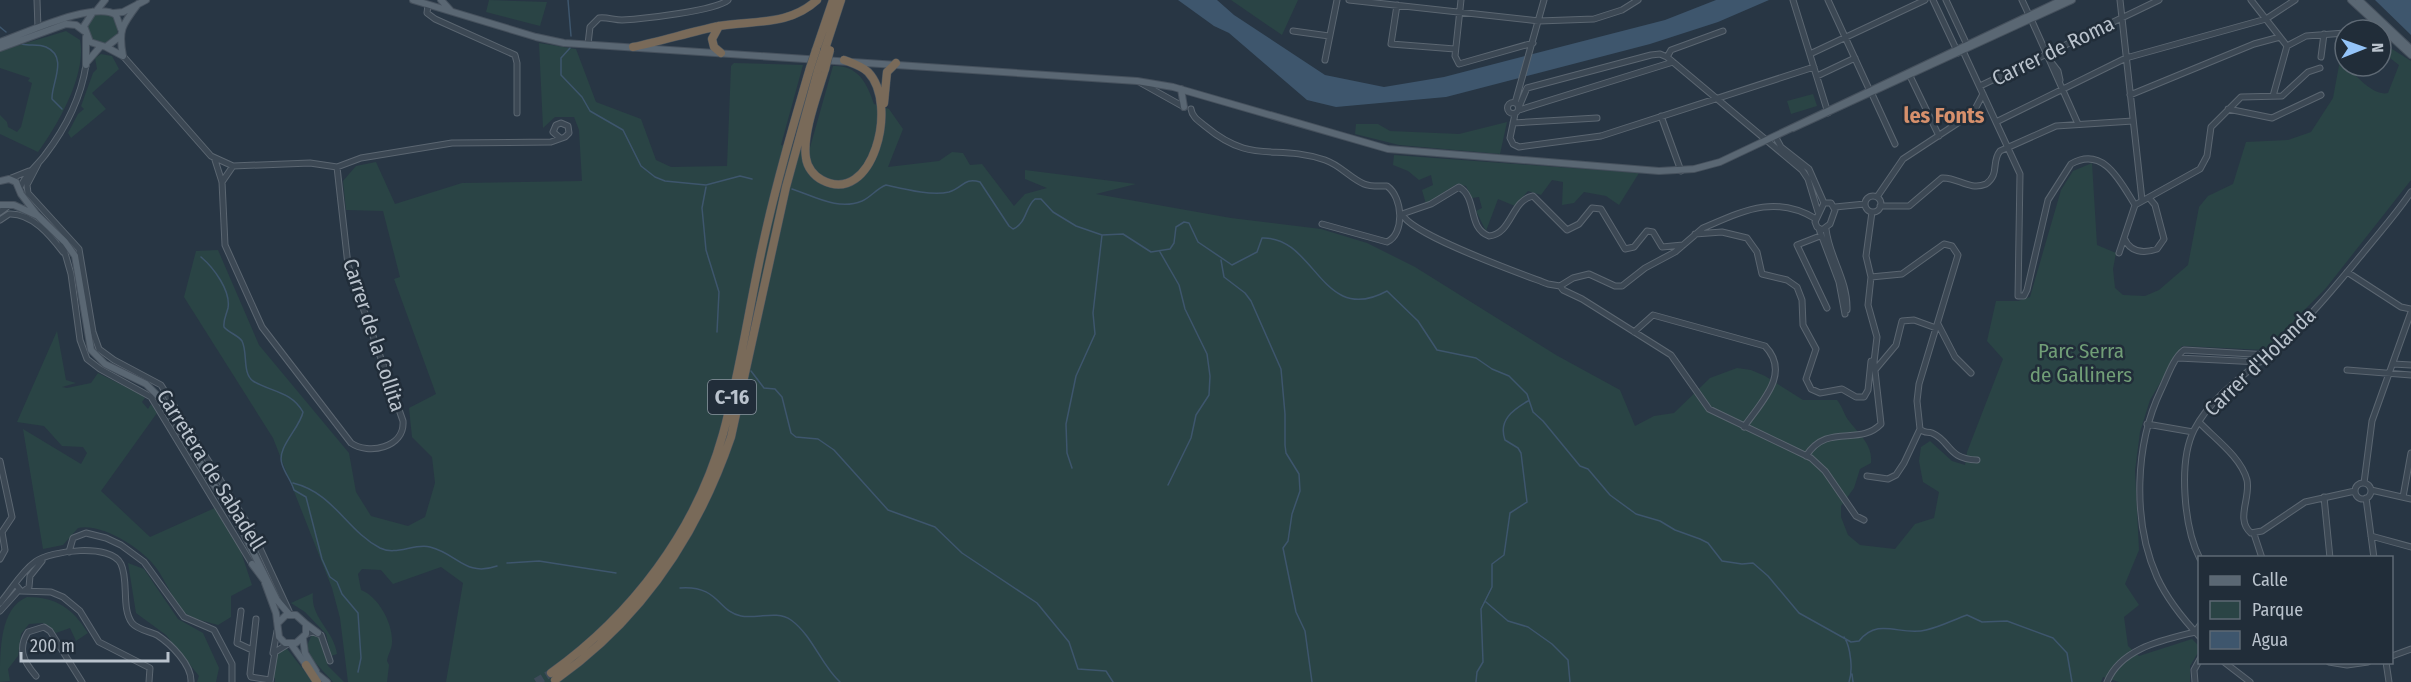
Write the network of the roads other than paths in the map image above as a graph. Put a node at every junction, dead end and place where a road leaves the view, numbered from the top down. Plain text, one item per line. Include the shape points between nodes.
1 (37, 0) edge
2 (106, 0) edge
3 (146, 0) edge
4 (413, 0) edge
5 (441, 0) edge
6 (728, 0) edge
7 (817, 0) edge
8 (832, 0) edge
9 (841, 0) edge
10 (1337, 0) edge
11 (1349, 0) edge
12 (1461, 0) edge
13 (1544, 0) edge
14 (1638, 0) edge
15 (1793, 0) edge
16 (1828, 0) edge
17 (1925, 0) edge
18 (1933, 0) edge
19 (1946, 0) edge
20 (2022, 0) edge
21 (2062, 0) edge
22 (2072, 0) edge
23 (2120, 0) edge
24 (2159, 0) edge
25 (2251, 0) edge
26 (2293, 0) edge
27 (2351, 0) edge
28 (2359, 0) edge
29 (428, 2) edge
30 (138, 4) junction
31 (1397, 5) junction
32 (95, 11) junction
33 (112, 12) junction
34 (451, 12) junction
35 (1460, 12) junction
36 (2030, 17) junction
37 (2122, 18) junction
38 (2370, 18) edge
39 (2378, 18) edge
40 (2266, 19) junction
41 (1539, 21) junction
42 (719, 26) junction
43 (38, 28) junction
44 (121, 29) junction
45 (1293, 31) dead end
46 (1724, 32) dead end
47 (85, 33) junction
48 (2393, 33) edge
49 (2324, 34) junction
50 (2333, 34) edge
51 (1329, 36) junction
52 (1845, 36) junction
53 (119, 37) junction
54 (2280, 37) junction
55 (2393, 39) edge
56 (0, 43) edge
57 (588, 44) junction
58 (103, 46) junction
59 (1532, 46) junction
60 (2287, 46) junction
61 (633, 47) junction
62 (1455, 49) junction
63 (1962, 49) junction
64 (2411, 49) edge
65 (721, 53) junction
66 (1810, 54) junction
67 (2047, 54) junction
68 (2411, 55) edge
69 (1667, 56) junction
70 (123, 57) junction
71 (2321, 57) dead end
72 (1855, 58) junction
73 (2126, 58) junction
74 (844, 60) junction
75 (1325, 60) dead end
76 (1673, 62) junction
77 (896, 63) junction
78 (86, 65) junction
79 (1814, 67) junction
80 (2320, 68) dead end
81 (818, 69) junction
82 (1817, 76) junction
83 (1910, 76) junction
84 (1137, 81) junction
85 (1980, 86) junction
86 (2064, 88) junction
87 (1181, 89) junction
88 (1870, 92) junction
89 (1196, 94) junction
90 (1983, 94) junction
91 (2130, 95) junction
92 (2321, 95) dead end
93 (2273, 96) junction
94 (1715, 98) junction
95 (1186, 106) junction
96 (1517, 108) junction
97 (2228, 110) junction
98 (1828, 111) junction
99 (517, 113) dead end
100 (1661, 116) junction
101 (1597, 118) dead end
102 (882, 120) junction
103 (2133, 121) junction
104 (1996, 122) junction
105 (1513, 123) junction
106 (2078, 124) junction
107 (554, 132) junction
108 (1775, 136) junction
109 (1939, 136) junction
110 (560, 138) junction
111 (1766, 140) junction
112 (542, 141) junction
113 (1896, 144) dead end
114 (2007, 146) junction
115 (215, 160) junction
116 (38, 164) junction
117 (233, 166) junction
118 (337, 167) junction
119 (31, 170) junction
120 (1681, 171) junction
121 (9, 179) junction
122 (0, 180) edge
123 (222, 182) junction
124 (21, 191) junction
125 (2411, 192) edge
126 (1877, 197) junction
127 (2150, 199) junction
128 (2142, 200) junction
129 (1824, 203) junction
130 (1865, 204) junction
131 (2135, 205) junction
132 (7, 206) edge
133 (1881, 206) junction
134 (1835, 207) junction
135 (0, 212) edge
136 (1818, 212) junction
137 (1872, 212) junction
138 (1402, 214) junction
139 (33, 215) junction
140 (1816, 219) junction
141 (0, 220) edge
142 (55, 221) junction
143 (1322, 224) dead end
144 (1819, 229) junction
145 (1826, 229) junction
146 (1695, 234) junction
147 (1820, 236) junction
148 (60, 237) junction
149 (2124, 238) junction
150 (1683, 245) junction
151 (2119, 253) dead end
152 (66, 256) junction
153 (2347, 273) junction
154 (2017, 274) junction
155 (2030, 275) junction
156 (1871, 277) junction
157 (1560, 286) junction
158 (1827, 308) dead end
159 (2411, 311) edge
160 (1937, 326) junction
161 (1634, 332) junction
162 (2269, 355) junction
163 (2177, 359) junction
164 (1874, 360) junction
165 (2260, 362) junction
166 (2393, 364) junction
167 (2411, 365) edge
168 (1875, 370) junction
169 (2347, 370) dead end
170 (1971, 373) dead end
171 (2389, 373) junction
172 (2411, 375) edge
173 (2199, 422) junction
174 (2147, 424) junction
175 (1744, 427) junction
176 (1920, 429) junction
177 (2193, 432) junction
178 (2411, 453) edge
179 (1806, 456) junction
180 (1977, 460) dead end
181 (0, 461) edge
182 (1867, 476) dead end
183 (2364, 483) junction
184 (2371, 490) junction
185 (2355, 491) junction
186 (2324, 497) junction
187 (2403, 497) junction
188 (2366, 498) junction
189 (2411, 499) edge
190 (1864, 520) dead end
191 (2254, 534) junction
192 (2371, 536) junction
193 (2411, 547) edge
194 (69, 552) junction
195 (256, 556) junction
196 (2261, 556) edge
197 (2330, 556) edge
198 (2374, 556) edge
199 (45, 557) junction
200 (2198, 557) edge
201 (0, 559) edge
202 (252, 564) joint
203 (22, 577) junction
204 (264, 580) junction
205 (29, 582) junction
206 (20, 589) junction
207 (45, 592) junction
208 (0, 603) edge
209 (0, 611) edge
210 (241, 611) dead end
211 (291, 614) junction
212 (256, 619) dead end
213 (278, 622) junction
214 (306, 624) junction
215 (277, 631) junction
216 (318, 633) junction
217 (2197, 635) edge
218 (304, 637) junction
219 (289, 644) junction
220 (2411, 649) edge
221 (252, 650) junction
222 (2393, 655) edge
223 (2198, 660) edge
224 (330, 661) dead end
225 (273, 662) junction
226 (2225, 664) edge
227 (2386, 664) edge
228 (306, 665) joint
229 (36, 676) dead end
230 (553, 676) tunnel mouth
231 (318, 679) edge
232 (270, 681) edge
233 (82, 682) edge
234 (149, 682) edge
235 (190, 682) edge
236 (232, 682) edge
237 (327, 682) edge
238 (2107, 682) edge
239 (2195, 682) edge
240 (2250, 682) edge
241 (2389, 682) edge

1 - 43 street
2 - 32 main road
2 - 33 main road
3 - 30 main road
4 - 29 main road
5 - 34 main road
6 - 57 street via 690,11 628,20 599,18 590,27
7 - 42 highway via 789,17
8 - 81 highway, C-16, bridge via 816,50
9 - 81 highway, C-16, bridge
10 - 51 street
11 - 31 street
12 - 35 street
13 - 41 street
14 - 41 street via 1594,19
15 - 66 street
16 - 52 street
17 - 52 street
18 - 63 street
19 - 63 street
20 - 36 street
21 - 36 main road
22 - 36 main road
23 - 37 street
24 - 37 street, Carrer de Roma
25 - 40 street
26 - 40 street
27 - 38 main road
28 - 39 main road
29 - 34 main road
29 - 99 street via 427,13 435,19 515,56
30 - 33 main road via 123,12
30 - 44 main road
31 - 35 street
31 - 62 street via 1391,44
32 - 33 main road
32 - 43 main road
32 - 47 main road via 86,20
33 - 44 main road
34 - 57 main road via 544,39
35 - 41 street
35 - 62 street
36 - 63 main road
36 - 67 street
37 - 67 street, Carrer de Roma
37 - 73 street
40 - 54 street
40 - 73 street
41 - 59 street
42 - 61 highway
42 - 65 highway via 712,39
43 - 56 main road
44 - 53 main road
45 - 51 street
46 - 69 street via 1671,50
47 - 56 main road via 76,25 66,24
47 - 58 main road
47 - 78 main road
48 - 64 main road
49 - 50 street
49 - 60 street via 2306,36
49 - 71 street
51 - 75 street
52 - 66 street
52 - 72 street
53 - 58 main road
53 - 70 main road
54 - 60 street
54 - 91 street
55 - 68 main road
57 - 61 main road
58 - 70 main road
58 - 78 main road
59 - 62 street via 1461,64 1455,60
59 - 96 street
60 - 93 street
61 - 65 main road
63 - 83 main road
63 - 85 street
63 - 88 main road
65 - 74 main road
66 - 79 street
67 - 85 street, Carrer de Roma
67 - 86 street
69 - 76 street
69 - 96 street via 1651,55 1527,88
70 - 115 street
72 - 82 street
72 - 88 street
73 - 86 street
73 - 91 street
74 - 77 main road
74 - 102 highway via 865,69 873,79
76 - 94 street
76 - 96 street
77 - 84 main road
77 - 102 highway via 887,72
78 - 116 street via 68,118
79 - 82 street
79 - 94 street
80 - 93 street via 2308,72 2282,96
81 - 102 highway via 806,145 808,164 816,176 836,184 858,176 875,152
81 - 230 highway, C-16 via 778,182 722,435 703,488 672,547 642,588
82 - 98 street
83 - 88 main road
83 - 109 street
84 - 87 main road
84 - 95 street
85 - 90 street
86 - 104 street
86 - 106 street
87 - 89 main road
87 - 95 main road
88 - 98 main road
88 - 113 street
89 - 95 main road
89 - 120 main road via 1388,149
90 - 104 street
90 - 109 street via 1973,113
91 - 103 street
92 - 97 street via 2272,118
93 - 97 street via 2241,97
94 - 100 street
94 - 111 street
95 - 138 street via 1204,125 1238,148 1263,153 1299,152 1332,163 1366,185 1387,186 1396,196
96 - 105 street
97 - 127 street via 2211,127 2207,156 2200,169
98 - 108 main road
100 - 105 street via 1601,136 1525,147 1511,142
100 - 120 street
101 - 105 street
103 - 106 street
103 - 128 street
104 - 114 street
106 - 114 street via 2052,127
107 - 110 street
107 - 110 street via 558,123 566,124 569,133
107 - 112 street
108 - 111 main road
108 - 129 street via 1781,147 1809,169
109 - 126 street via 1903,159
110 - 112 street
111 - 120 main road via 1710,166
111 - 136 street via 1806,175
112 - 118 street via 452,144 361,158
114 - 133 street via 1997,154 1996,172 1986,184 1971,187 1942,178 1909,206
114 - 154 street via 2020,174
115 - 117 street
115 - 123 street, Carrer de la Collita
116 - 119 street
116 - 142 street, Carretera de Sabadell via 27,184 28,193
117 - 118 street
117 - 123 street
118 - 123 street, Carrer de la Collita via 348,265 403,426 394,442 371,450 360,450 351,443 262,327 225,245
119 - 121 street
119 - 124 street
121 - 122 main road
121 - 124 main road
124 - 132 main road
124 - 139 main road
125 - 153 street, Carrer d'Holanda
126 - 130 street via 1870,196
126 - 133 street
127 - 128 street
127 - 149 street via 2163,232 2162,244 2141,252 2129,247
128 - 131 street
129 - 134 street
129 - 136 street
130 - 134 street
130 - 137 street
131 - 149 street
131 - 155 street via 2108,165 2089,159 2071,164 2048,200
132 - 135 street
132 - 139 main road
133 - 137 street
134 - 145 street
136 - 140 street
137 - 156 street via 1866,256
138 - 143 street via 1393,238 1387,242
138 - 150 street via 1431,204 1459,187 1468,196 1477,227 1489,236 1502,231 1522,201 1533,196 1567,230 1579,224 1592,208 1601,209 1625,249 1634,247 1647,231 1653,232 1662,247
138 - 157 street via 1471,255
139 - 141 street, Carretera de Sabadell via 13,214
139 - 142 street, Carretera de Sabadell
139 - 148 main road
139 - 152 street
140 - 144 street
140 - 146 street via 1780,206 1764,206
142 - 211 street, Carretera de Sabadell via 70,236 82,259 96,344 108,357 161,385 251,529
144 - 145 street
144 - 147 street
145 - 147 street via 1846,293 1845,314 1839,282
146 - 150 street
146 - 164 street via 1722,232 1747,238 1757,252 1762,274 1787,280 1797,288 1802,300 1803,325 1816,349 1806,379 1811,389 1820,393 1842,388 1856,397 1864,397
147 - 158 street via 1797,245
148 - 152 street, Carretera de Sabadell
148 - 195 main road via 76,260 91,350 105,364 157,393
149 - 151 street
150 - 157 street via 1622,286 1589,274
152 - 202 street, Carretera de Sabadell via 80,340 87,358 151,397
153 - 159 street
153 - 162 street, Carrer d'Holanda
154 - 155 street
154 - 155 street via 2017,294 2021,297
156 - 160 street via 1899,276 1942,245 1952,246 1958,258
156 - 164 street via 1868,305 1877,337
157 - 161 street
159 - 166 street
160 - 168 street via 1902,321 1896,345
160 - 170 street via 1955,357
160 - 176 street via 1918,391
161 - 175 street via 1675,359 1709,409
161 - 175 street via 1653,315 1765,346 1776,367 1774,383
162 - 163 street via 2188,349
162 - 165 street, Carrer d'Holanda
163 - 165 street
163 - 174 street
164 - 168 street
165 - 173 street, Carrer d'Holanda via 2217,399
166 - 167 street
166 - 171 street
168 - 179 street via 1882,414 1880,427 1860,434 1825,437
169 - 171 street
171 - 172 street
171 - 183 street via 2370,429
173 - 177 street, Carrer d'Holanda
173 - 191 street via 2244,473 2248,494 2244,523
174 - 177 street
174 - 217 street via 2141,498 2150,554 2160,584
175 - 179 street
176 - 180 street via 1933,434 1957,456
176 - 182 street via 1896,475 1888,479
177 - 200 street, Carrer d'Holanda via 2185,507
178 - 187 street
179 - 190 street via 1825,471 1849,507
181 - 201 street via 12,517 2,532 5,550
183 - 184 street
183 - 185 street
184 - 187 street
184 - 188 street
185 - 186 street
185 - 188 street via 2357,497
186 - 191 street via 2305,502
186 - 197 street
187 - 189 street
188 - 192 street
191 - 196 street
192 - 193 street
192 - 198 street
194 - 199 street
194 - 235 street via 100,551 116,558 121,565 130,620 169,645 187,666
194 - 236 street via 73,538 86,533 113,541 136,556 184,617 214,630 232,664
195 - 204 main road
195 - 211 main road via 277,600
199 - 203 street via 30,566
199 - 205 street
202 - 204 main road
203 - 205 street
203 - 206 street
204 - 213 main road
205 - 206 street
205 - 207 street
206 - 207 street
206 - 208 street
206 - 209 street
207 - 234 street via 72,602 99,642 145,663 150,668
210 - 221 street via 237,643
211 - 213 main road
211 - 214 main road via 300,616
212 - 221 street
213 - 215 main road
214 - 216 main road
214 - 218 main road
215 - 219 main road
215 - 225 street
216 - 218 street
216 - 224 street
217 - 238 street via 2138,650 2113,668
218 - 219 main road
218 - 231 main road via 305,653
219 - 225 street via 277,649
219 - 228 main road
220 - 222 street
221 - 232 street via 251,677
223 - 239 street
225 - 232 street
226 - 240 street
227 - 241 street
228 - 231 highway
229 - 233 street via 24,659 22,645 28,632 44,627
231 - 237 main road

